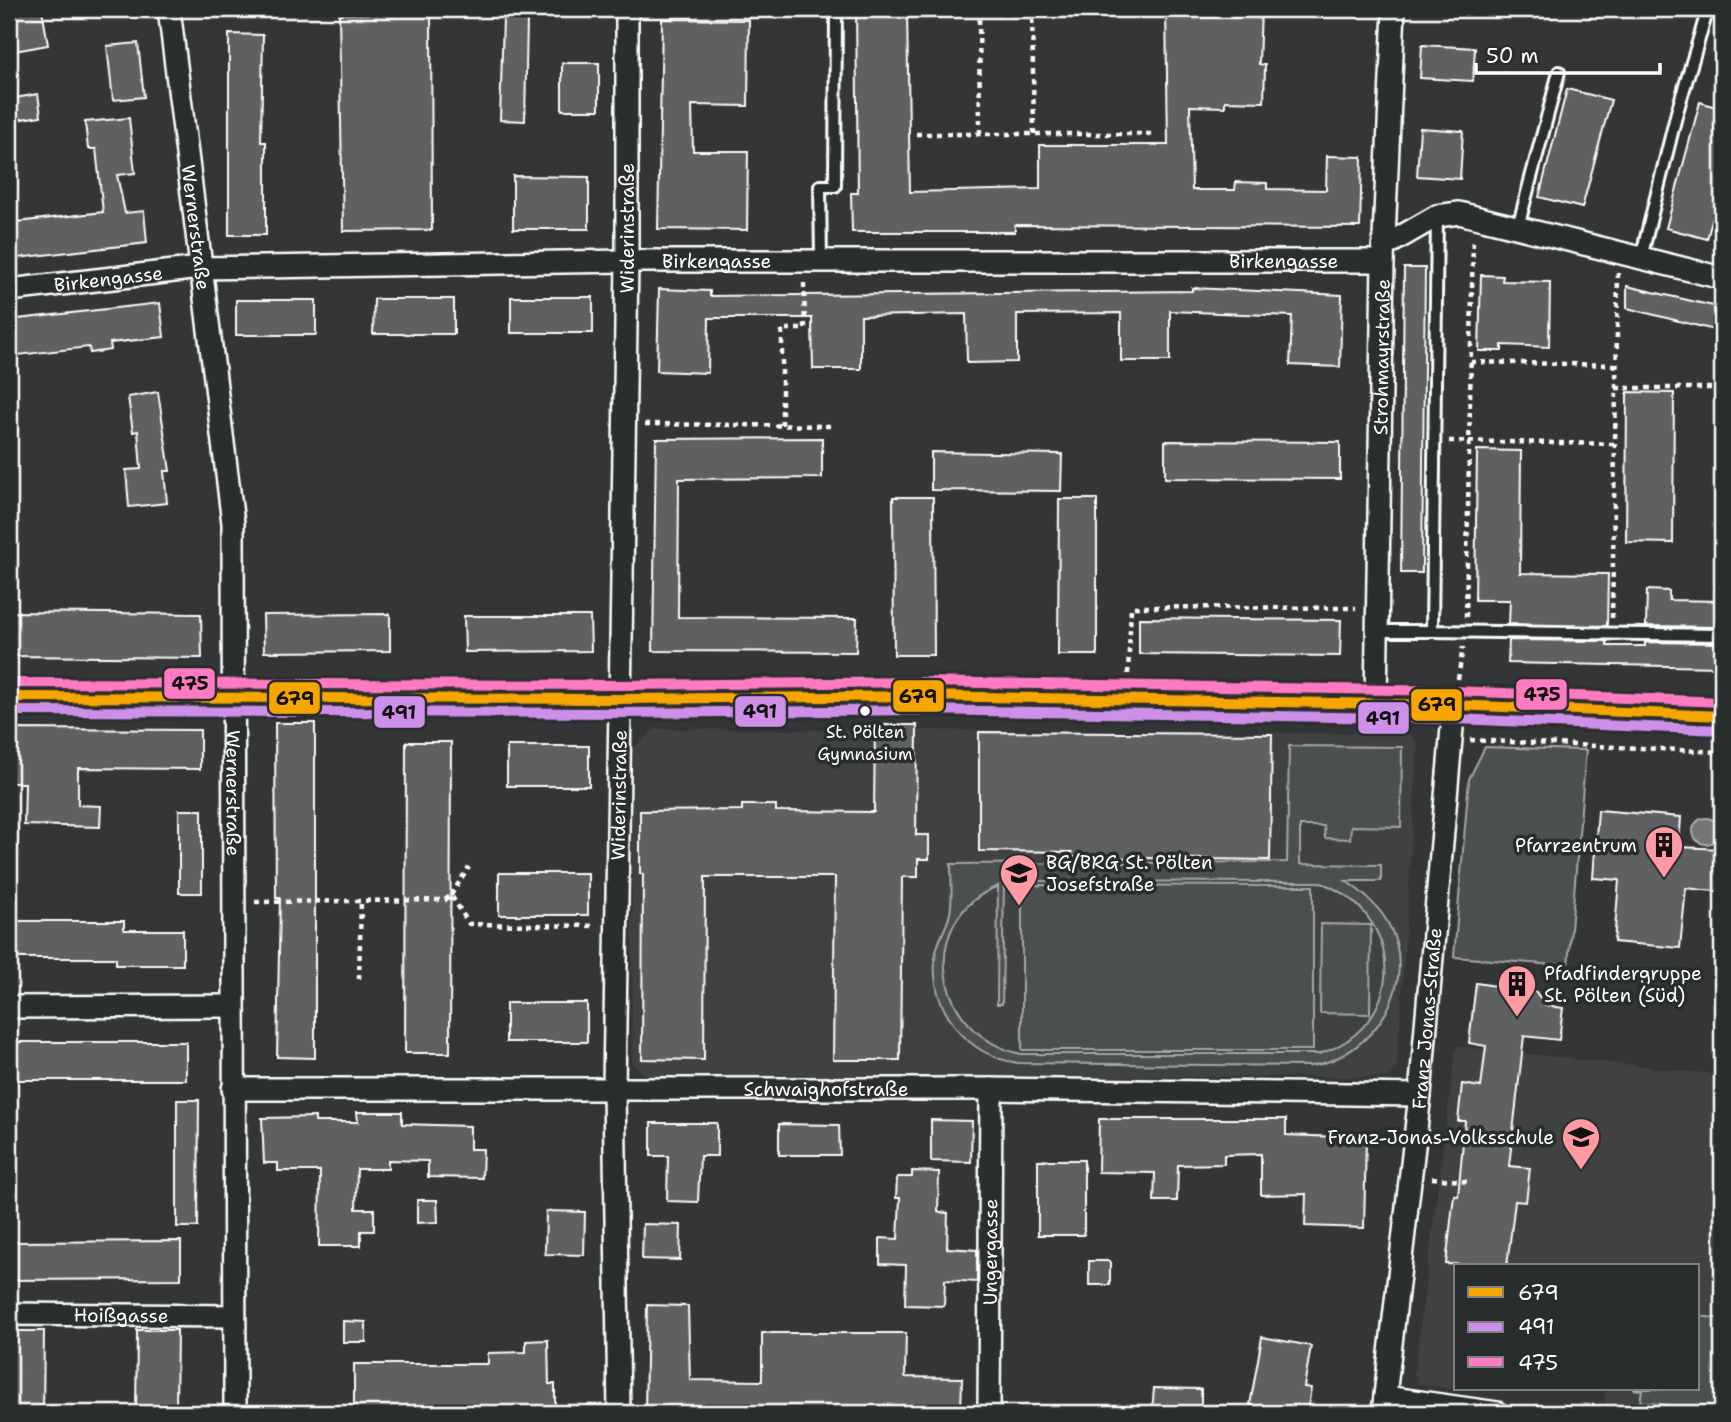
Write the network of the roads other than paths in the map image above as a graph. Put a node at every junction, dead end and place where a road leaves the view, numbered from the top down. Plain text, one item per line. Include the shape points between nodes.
1 (169, 9) edge
2 (628, 9) edge
3 (836, 9) edge
4 (1394, 9) edge
5 (1708, 9) edge
6 (1559, 72) dead end
7 (1437, 216) junction
8 (1518, 227) junction
9 (1383, 254) junction
10 (1641, 258) junction
11 (627, 261) junction
12 (812, 261) junction
13 (200, 268) junction
14 (1722, 278) edge
15 (9, 290) edge
16 (1377, 631) junction
17 (1432, 631) junction
18 (1722, 635) edge
19 (234, 695) junction
20 (9, 696) edge
21 (619, 699) junction
22 (1376, 703) junction
23 (1454, 705) junction
24 (1722, 716) edge
25 (232, 1006) junction
26 (9, 1007) edge
27 (614, 1088) junction
28 (233, 1089) junction
29 (991, 1090) junction
30 (1420, 1095) junction
31 (9, 1314) edge
32 (234, 1316) junction
33 (1384, 1405) edge
34 (236, 1413) edge
35 (619, 1413) edge
36 (989, 1413) edge
37 (1498, 1413) edge

1 - 13 street, Wernerstraße
2 - 11 street, Widerinstraße
3 - 12 lane via 835,186 820,186
4 - 9 street, Strohmayrstraße
5 - 10 lane
6 - 8 lane
7 - 8 street, Birkengasse via 1473,215
7 - 9 street, Birkengasse
7 - 17 lane
8 - 10 street, Birkengasse
9 - 12 street, Birkengasse
9 - 16 street, Strohmayrstraße
10 - 14 street, Birkengasse
11 - 12 street, Birkengasse
11 - 13 street, Birkengasse
11 - 21 street, Widerinstraße
13 - 15 street, Birkengasse
13 - 19 street, Wernerstraße via 233,523
16 - 17 lane
16 - 22 street, Strohmayrstraße
17 - 18 lane
19 - 20 street
19 - 21 street
19 - 25 street, Wernerstraße
21 - 22 street via 867,696
21 - 27 street, Widerinstraße
22 - 23 street
23 - 24 street
23 - 30 street, Franz Jonas-Straße
25 - 26 street
25 - 28 street, Wernerstraße
27 - 28 street, Schwaighofstraße
27 - 29 street, Schwaighofstraße
27 - 35 street, Widerinstraße
28 - 32 street, Wernerstraße
29 - 30 street, Schwaighofstraße
29 - 36 street, Ungergasse
30 - 33 street, Franz Jonas-Straße
31 - 32 street, Hoißgasse
32 - 34 street, Wernerstraße
33 - 37 street

